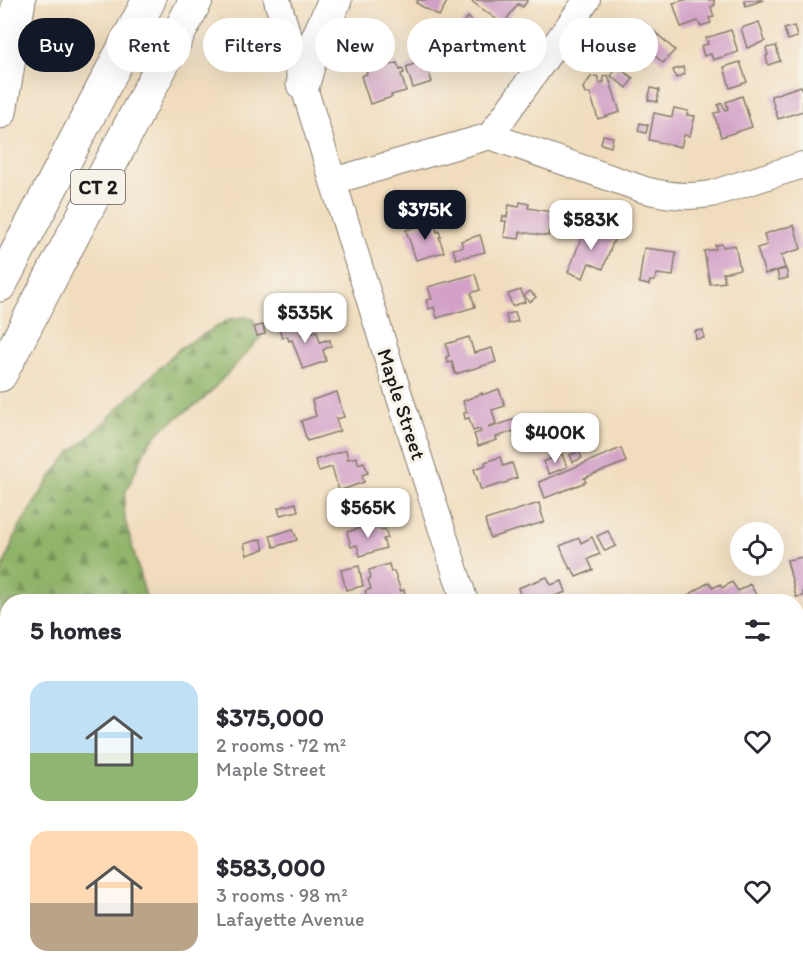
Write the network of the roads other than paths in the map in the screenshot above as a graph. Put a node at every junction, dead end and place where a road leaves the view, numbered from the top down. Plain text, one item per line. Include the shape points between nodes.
1 (20, 0) edge
2 (149, 0) edge
3 (196, 0) edge
4 (277, 0) edge
5 (335, 0) edge
6 (587, 0) edge
7 (303, 84) junction
8 (0, 112) edge
9 (490, 136) junction
10 (803, 165) edge
11 (333, 181) junction
12 (0, 285) edge
13 (0, 375) edge
14 (462, 594) edge

1 - 8 highway
2 - 12 highway, CT 2
3 - 13 highway, CT 2
4 - 7 street, Maple Street
5 - 7 highway via 313,49
6 - 9 street
7 - 11 street, Maple Street
9 - 10 street via 645,190 679,196 711,194
9 - 11 street
11 - 14 street, Maple Street

